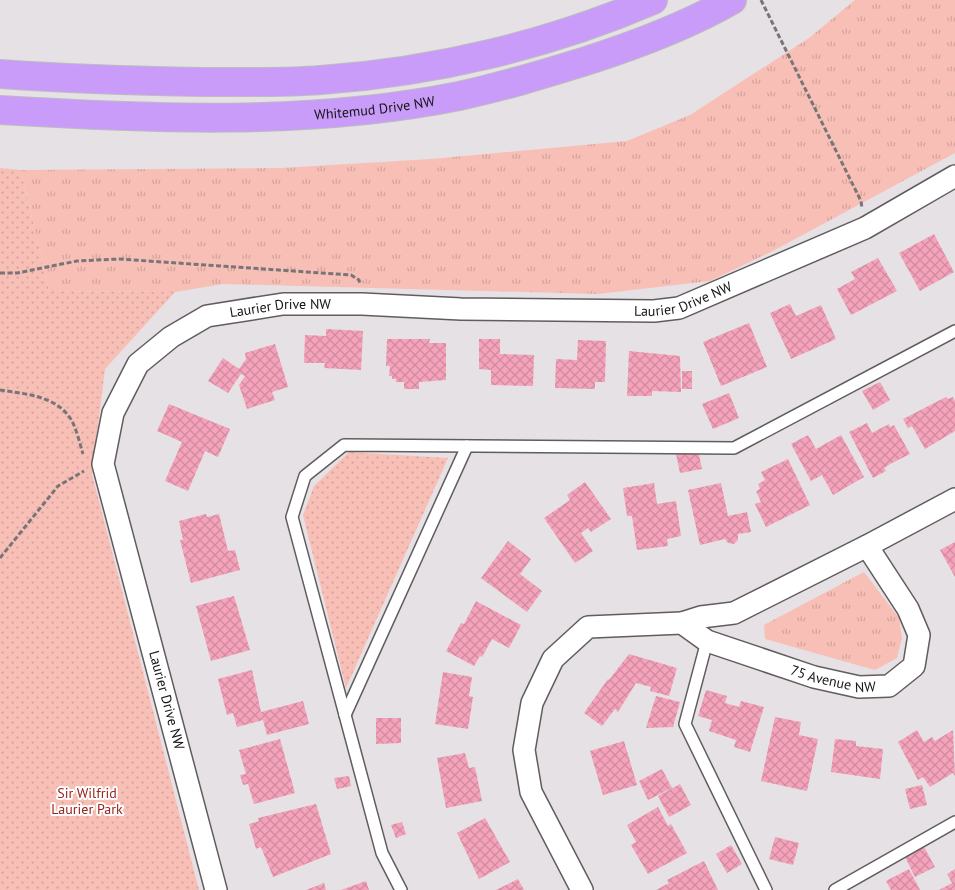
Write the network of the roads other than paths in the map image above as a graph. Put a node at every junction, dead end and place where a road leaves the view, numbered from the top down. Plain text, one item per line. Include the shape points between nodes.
1 (653, 0) edge
2 (732, 0) edge
3 (0, 74) edge
4 (0, 110) edge
5 (955, 176) edge
6 (955, 331) edge
7 (467, 446) junction
8 (955, 499) edge
9 (867, 546) junction
10 (682, 623) junction
11 (707, 641) junction
12 (345, 715) junction
13 (955, 822) edge
14 (216, 890) edge
15 (401, 890) edge
16 (582, 890) edge
17 (766, 890) edge
18 (835, 890) edge

1 - 3 highway via 597,22 484,55 339,78 271,82 139,82
2 - 4 highway, Whitemud Drive NW via 613,52 514,83 457,96 284,115 130,115
5 - 14 street, Laurier Drive NW via 864,228 679,308 654,311 283,304 207,316 171,337 138,364 113,413 96,466
6 - 7 lane via 734,448
7 - 12 lane
7 - 12 lane via 344,446 305,476 292,517
8 - 9 street
9 - 10 street via 734,612
9 - 11 street, 75 Avenue NW via 908,609 919,635 914,666 890,686 859,687 814,677
10 - 11 street, 75 Avenue NW
10 - 16 street via 588,627 553,659 532,703 524,750 531,792
11 - 17 lane via 685,724
12 - 15 lane via 382,853
13 - 18 lane

